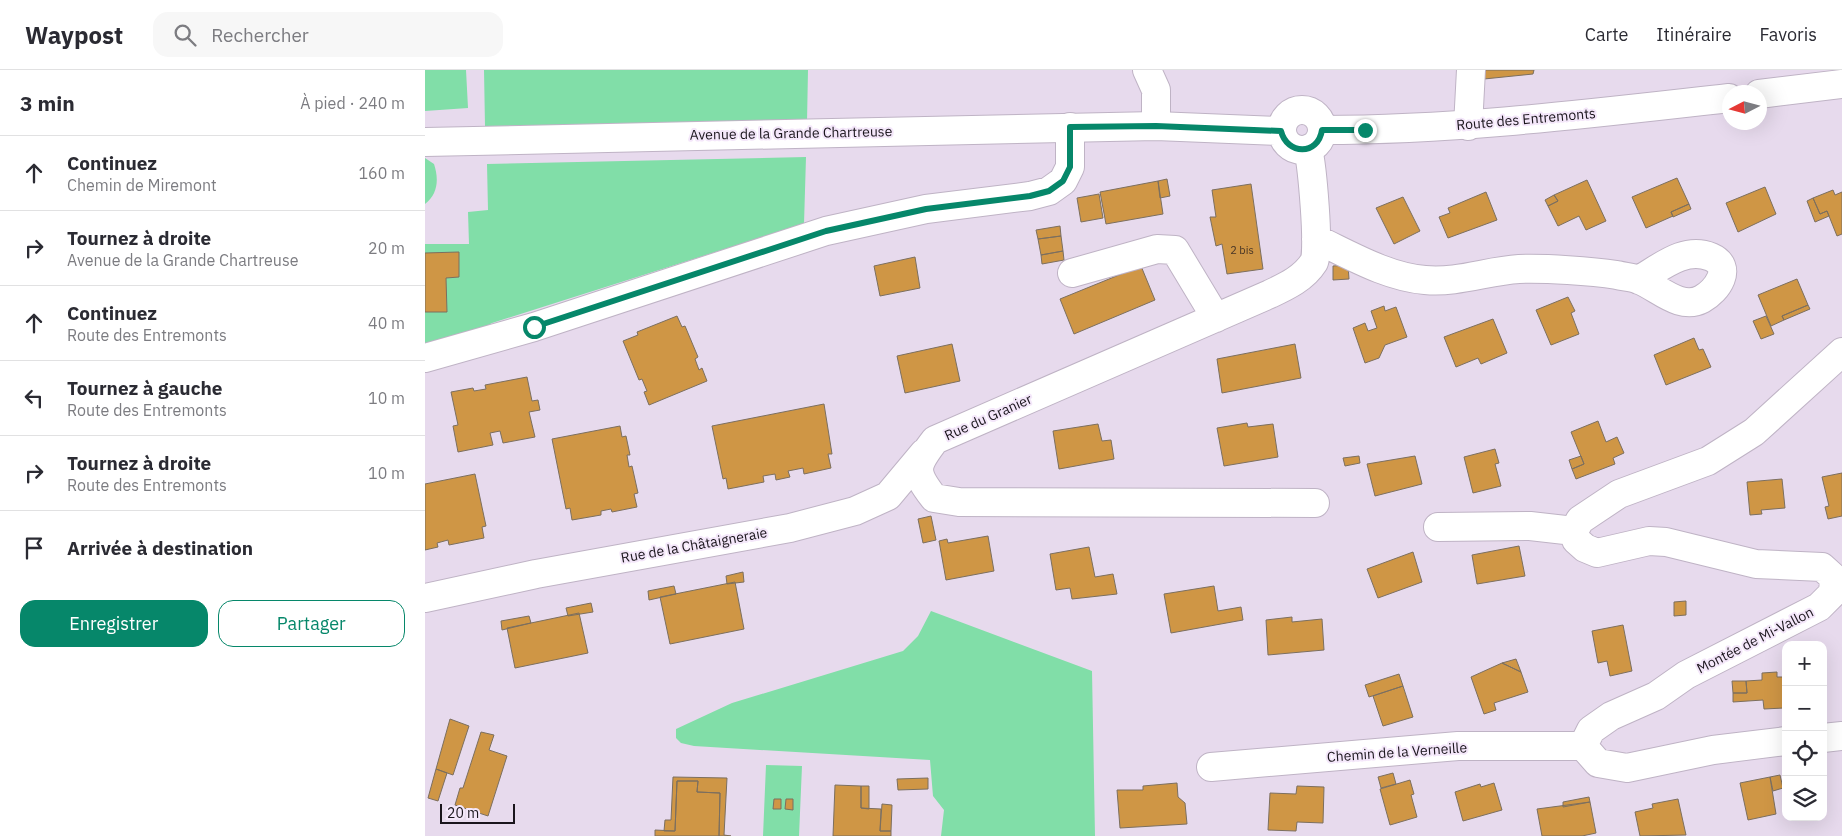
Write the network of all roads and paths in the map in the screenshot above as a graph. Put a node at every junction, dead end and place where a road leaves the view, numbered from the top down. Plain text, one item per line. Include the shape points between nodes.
1 (1147, 70) edge
2 (1471, 70) edge
3 (1842, 84) edge
4 (1767, 93) edge
5 (1722, 99) edge
6 (1156, 126) junction
7 (1468, 126) junction
8 (1070, 127) junction
9 (1281, 131) junction
10 (1315, 139) junction
11 (425, 142) edge
12 (1316, 239) junction
13 (1072, 273) dead end
14 (1639, 280) dead end
15 (1216, 318) junction
16 (1842, 352) edge
17 (425, 358) edge
18 (935, 440) junction
19 (1315, 503) dead end
20 (1438, 527) dead end
21 (1574, 531) junction
22 (1838, 577) edge
23 (425, 598) edge
24 (1842, 736) edge
25 (1827, 738) edge
26 (1782, 741) edge
27 (1583, 746) junction
28 (1211, 767) dead end

1 - 6 street via 1156,90
2 - 7 street
3 - 4 street
5 - 7 street, Route des Entremonts
6 - 8 street, Avenue de la Grande Chartreuse
6 - 9 street
7 - 10 street, Route des Entremonts
8 - 11 street, Avenue de la Grande Chartreuse
8 - 17 street via 1070,167 1063,181 1049,191 926,209 826,231 534,327
9 - 10 street, Route des Entremonts via 1290,147 1302,150
9 - 10 street via 1289,114 1301,109 1318,118
10 - 12 street, Rue du Granier
12 - 14 street via 1381,269 1423,280 1452,281 1519,269 1606,274
12 - 15 street, Rue du Granier via 1315,260 1298,279
13 - 15 street via 1157,249 1175,250
15 - 18 street, Rue du Granier
16 - 21 street via 1755,432 1708,461 1619,494 1580,520
18 - 19 street, Rue du Granier via 920,459 920,479 934,498 959,502
18 - 23 street, Rue de la Châtaigneraie via 888,496 855,511 789,528
20 - 21 street via 1530,526
21 - 22 street, Montée de Mi-Vallon via 1576,540 1597,553 1649,541 1666,542 1756,564 1822,567
22 - 27 street, Montée de Mi-Vallon via 1833,593 1819,607 1686,675 1656,696 1611,716 1591,730
24 - 25 street
26 - 27 street via 1713,750 1627,768 1598,763
27 - 28 street, Chemin de la Verneille via 1458,746

